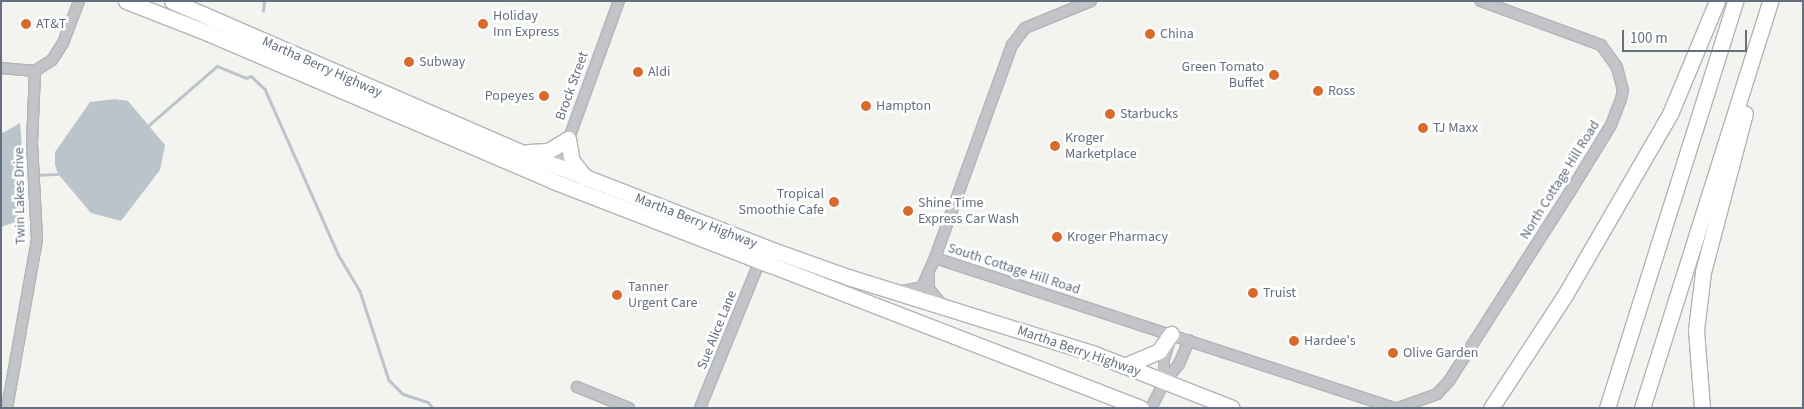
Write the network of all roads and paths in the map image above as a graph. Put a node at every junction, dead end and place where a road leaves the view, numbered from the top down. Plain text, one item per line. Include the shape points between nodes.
1 (80, 1) edge
2 (126, 1) edge
3 (172, 1) edge
4 (618, 1) edge
5 (1091, 1) edge
6 (1481, 1) edge
7 (1718, 1) edge
8 (1734, 1) edge
9 (1769, 3) edge
10 (1, 68) edge
11 (35, 72) junction
12 (568, 139) junction
13 (522, 152) junction
14 (556, 174) junction
15 (586, 178) junction
16 (767, 248) junction
17 (935, 258) junction
18 (759, 263) junction
19 (929, 275) junction
20 (897, 292) junction
21 (942, 306) junction
22 (1171, 334) junction
23 (1189, 340) junction
24 (1124, 366) junction
25 (1164, 382) junction
26 (577, 387) dead end
27 (1102, 393) junction
28 (7, 408) edge
29 (629, 408) edge
30 (700, 408) edge
31 (1117, 408) edge
32 (1141, 408) edge
33 (1151, 408) edge
34 (1232, 408) edge
35 (1397, 408) edge
36 (1491, 408) edge
37 (1607, 408) edge
38 (1642, 408) edge
39 (1702, 408) edge

1 - 11 street via 63,43 52,60
2 - 14 highway, Martha Berry Highway
3 - 13 highway, Martha Berry Highway
4 - 12 street, Brock Street
5 - 17 street, South Cottage Hill Road via 1025,28 1012,45
6 - 35 street, North Cottage Hill Road via 1601,45 1617,67 1623,90 1610,125 1570,192 1449,381 1437,394
7 - 36 highway via 1660,130 1564,295
8 - 37 highway
9 - 38 highway
9 - 39 highway via 1762,54 1703,272 1696,330
10 - 11 street
11 - 28 street, Twin Lakes Drive via 32,143 37,239
12 - 13 highway via 548,151
12 - 14 street, Brock Street
12 - 15 highway via 572,161
13 - 14 highway, Martha Berry Highway
14 - 15 highway, Martha Berry Highway
14 - 18 highway, Martha Berry Highway
15 - 16 highway, Martha Berry Highway
16 - 18 highway
16 - 20 highway, Martha Berry Highway
17 - 19 street
17 - 22 street, South Cottage Hill Road
18 - 27 highway, Martha Berry Highway via 986,346
18 - 30 street, Sue Alice Lane
19 - 20 street via 922,287
19 - 21 street via 929,289
20 - 21 highway, Martha Berry Highway
21 - 24 highway, Martha Berry Highway
22 - 23 street, South Cottage Hill Road
22 - 24 highway via 1159,351
22 - 25 street via 1164,359
23 - 25 street via 1179,364
23 - 35 street, North Cottage Hill Road
24 - 25 highway, Martha Berry Highway
25 - 33 street
25 - 34 highway, Martha Berry Highway
26 - 29 street
27 - 31 highway
27 - 32 highway, Martha Berry Highway

